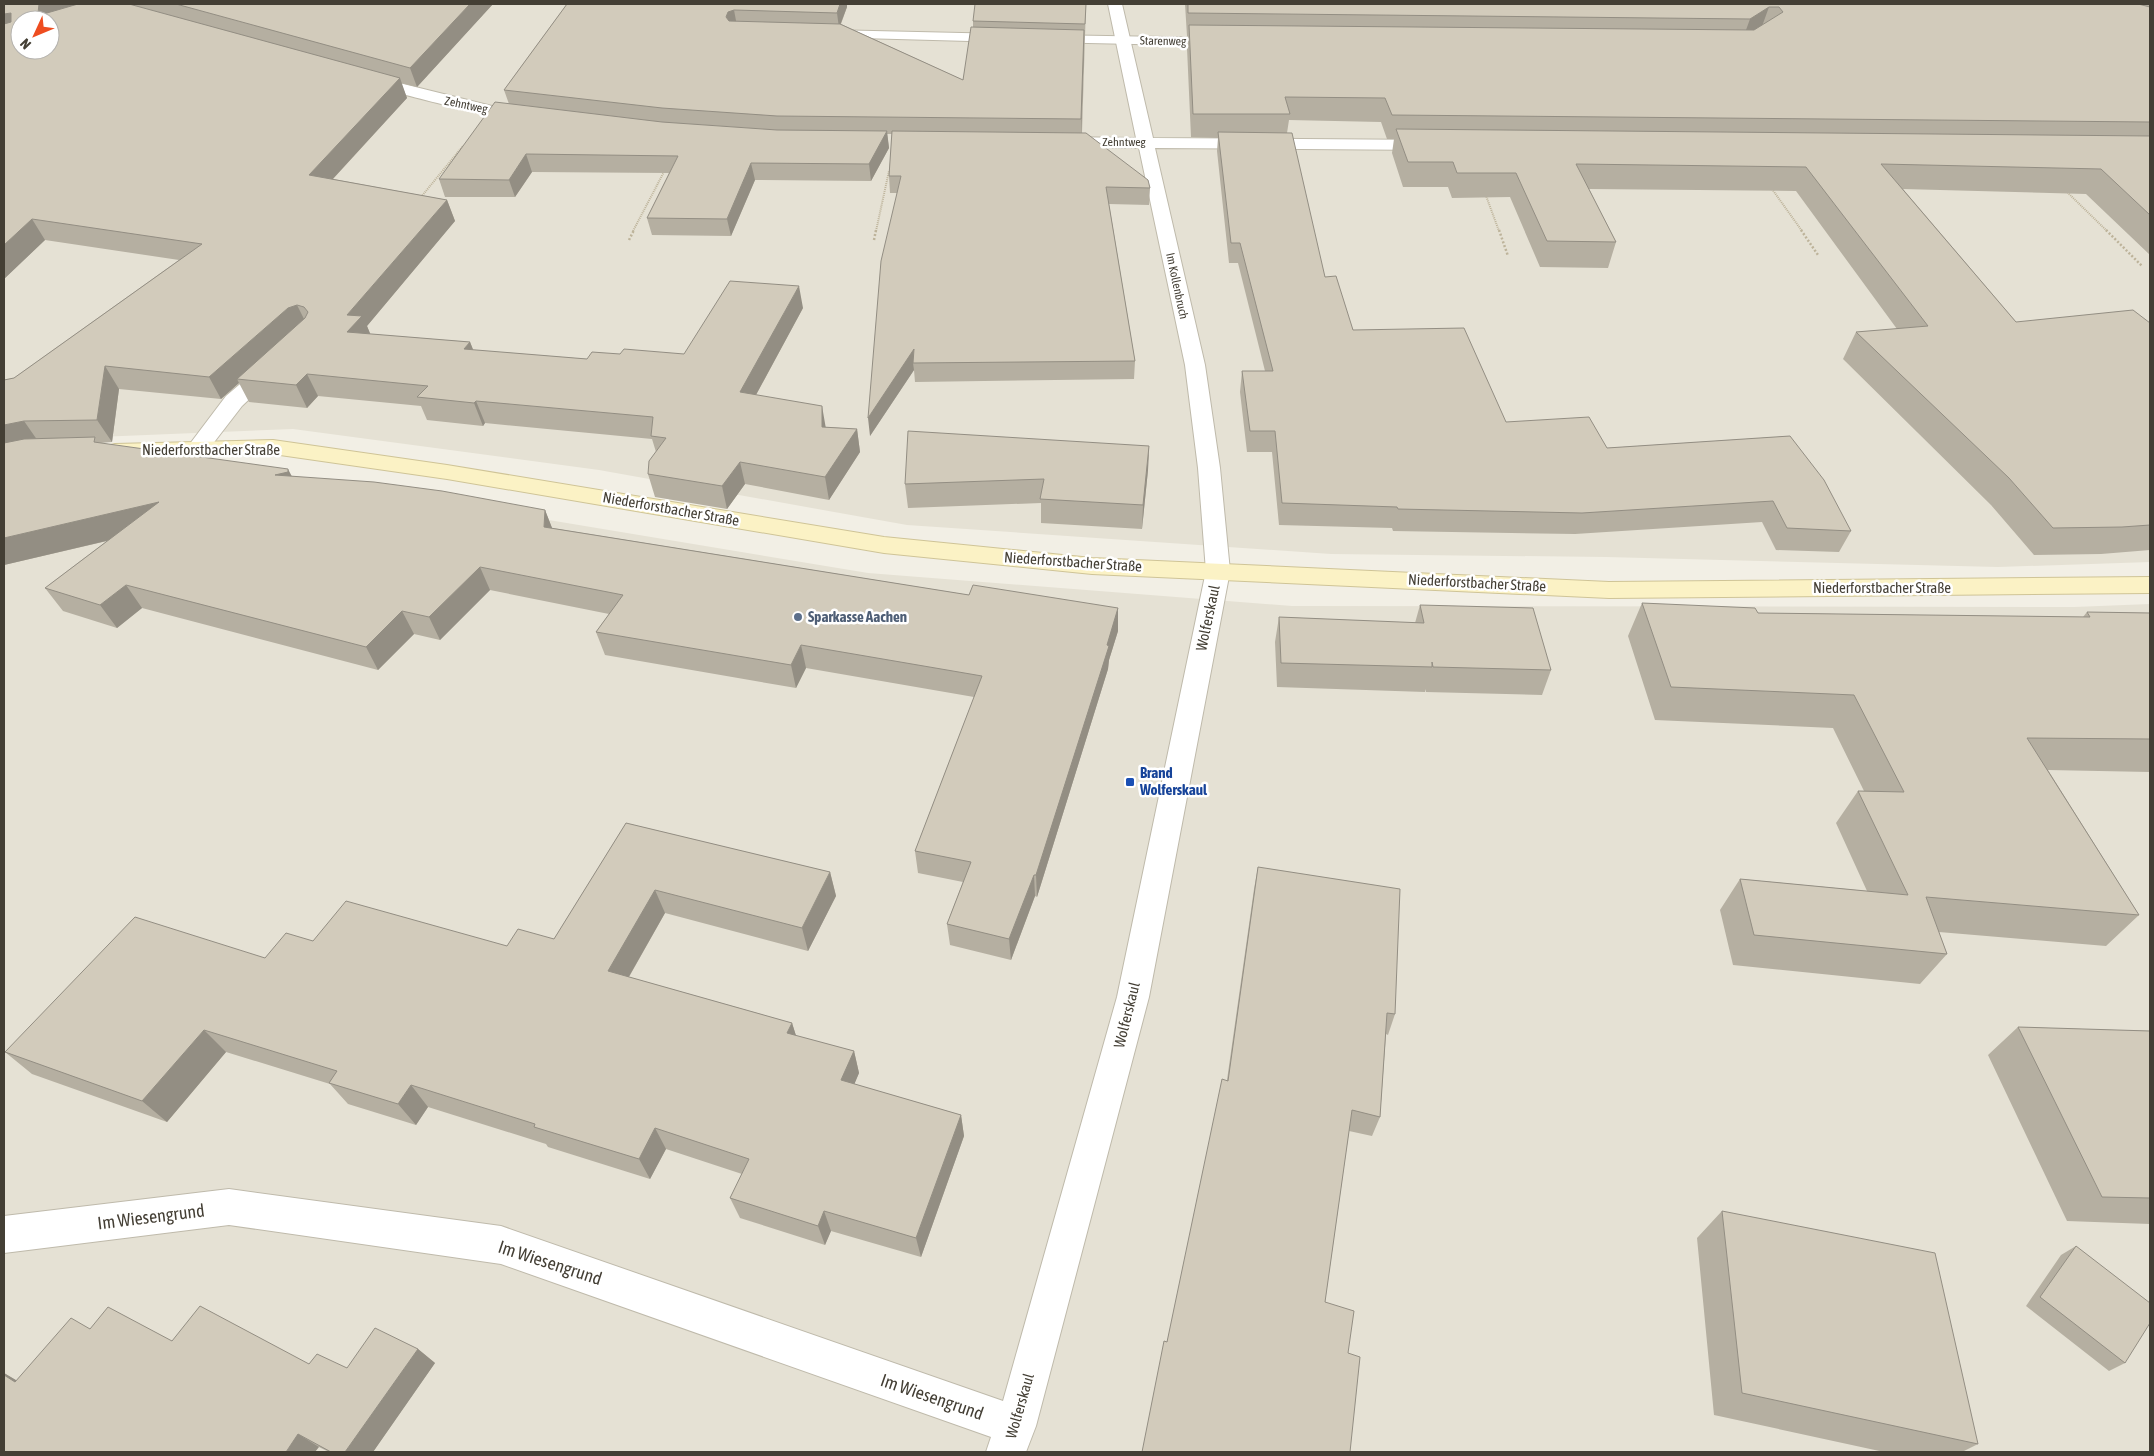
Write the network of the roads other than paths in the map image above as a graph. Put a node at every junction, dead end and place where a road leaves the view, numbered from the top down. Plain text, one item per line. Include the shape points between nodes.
1 (1115, 4) edge
2 (816, 34) edge
3 (1123, 41) junction
4 (1242, 42) edge
5 (352, 76) edge
6 (540, 117) edge
7 (1046, 142) edge
8 (1146, 142) junction
9 (1468, 146) edge
10 (285, 355) edge
11 (197, 449) junction
12 (89, 452) edge
13 (1218, 571) junction
14 (2150, 585) edge
15 (4, 1235) edge
16 (1011, 1439) edge

1 - 3 street, Im Kollenbruch
2 - 3 street, Starenweg
3 - 4 street, Starenweg
3 - 8 street, Im Kollenbruch
5 - 6 street, Zehntweg via 492,111
7 - 8 street, Zehntweg
8 - 9 street, Zehntweg
8 - 13 street, Im Kollenbruch via 1195,365
10 - 11 street via 234,401
11 - 12 street, Niederforstbacher Straße
11 - 13 street, Niederforstbacher Straße via 273,447 448,472 884,545 1092,566
13 - 14 street, Niederforstbacher Straße via 1609,590
13 - 16 street, Wolferskaul via 1133,997
15 - 16 street, Im Wiesengrund via 229,1207 501,1245

